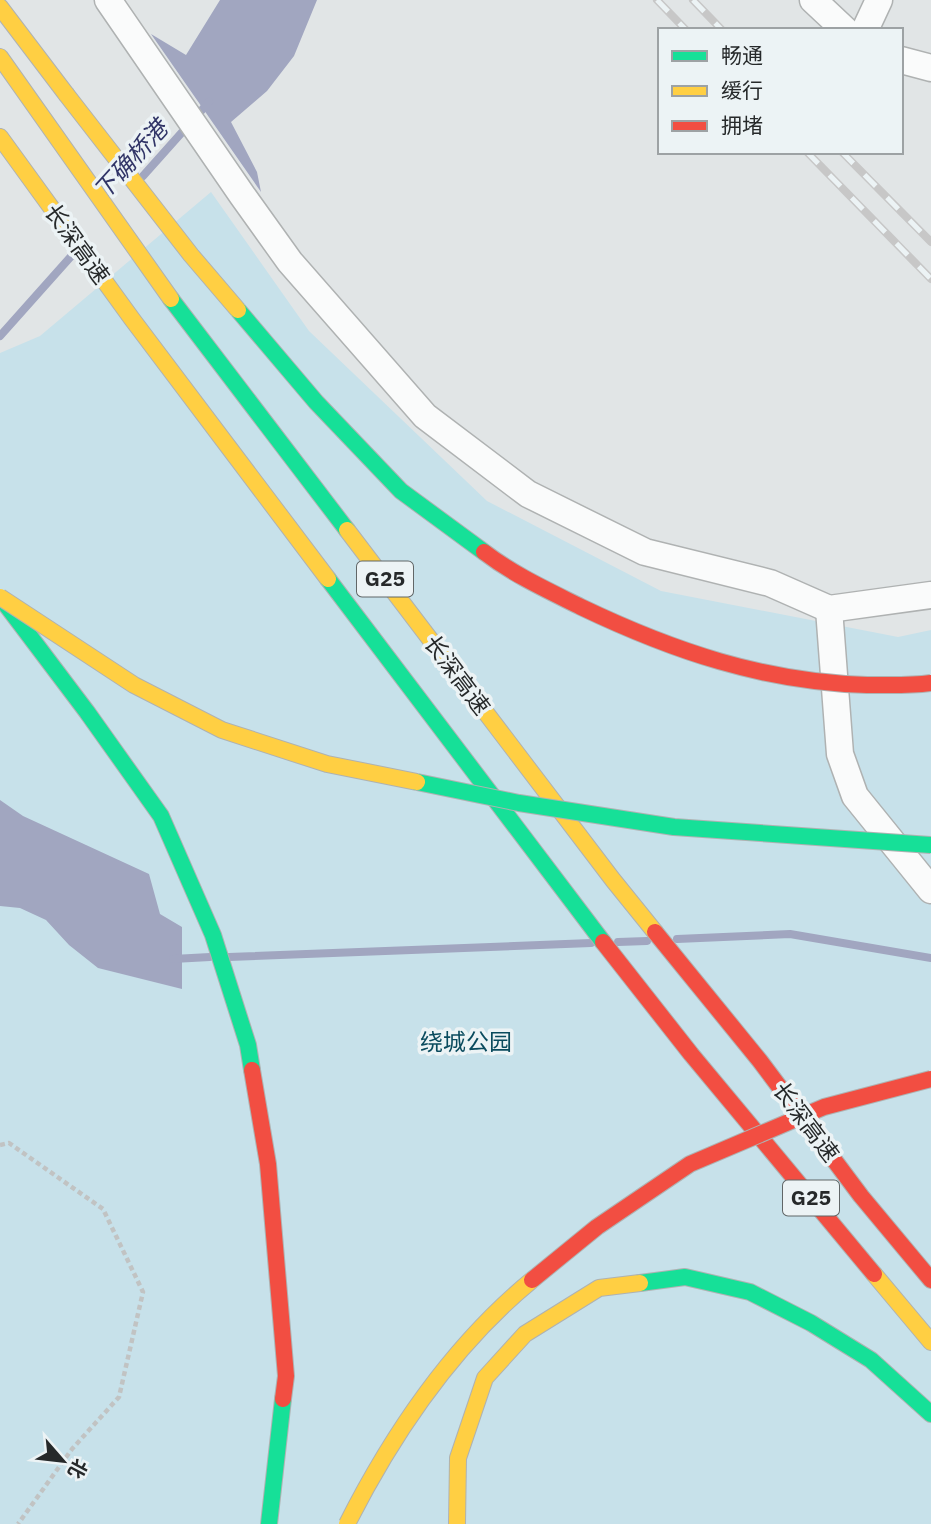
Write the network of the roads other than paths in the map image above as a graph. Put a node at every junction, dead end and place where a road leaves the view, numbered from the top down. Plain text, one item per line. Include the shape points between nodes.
1 (108, 0) edge
2 (813, 0) edge
3 (879, 0) edge
4 (0, 6) edge
5 (843, 28) edge
6 (866, 28) edge
7 (0, 57) edge
8 (903, 61) edge
9 (931, 68) edge
10 (0, 137) edge
11 (931, 595) edge
12 (0, 597) edge
13 (829, 609) junction
14 (931, 683) edge
15 (931, 845) edge
16 (931, 890) edge
17 (931, 1079) edge
18 (861, 1196) junction
19 (931, 1264) edge
20 (931, 1280) edge
21 (931, 1342) edge
22 (931, 1414) edge
23 (269, 1524) edge
24 (347, 1524) edge
25 (457, 1524) edge

1 - 13 street via 290,262 425,416 527,495 645,552 770,583
2 - 5 street
3 - 6 street
4 - 14 highway, bridge via 191,255 316,402 401,491 512,573 634,632 737,668 834,684
7 - 18 highway, 长深高速 / G25 via 156,279 613,880 760,1061
8 - 9 street
10 - 21 highway, 长深高速 / G25 via 542,864 691,1054
11 - 13 street
12 - 15 highway, bridge via 134,685 222,730 327,764 519,803 674,827
12 - 23 highway via 161,816 213,935 248,1045 268,1164 286,1376
13 - 16 street via 840,754 855,796
17 - 24 highway, bridge via 824,1107 690,1164 597,1227 505,1303 432,1384 373,1473
18 - 19 highway
18 - 20 highway, 长深高速 / G25
22 - 25 highway via 871,1360 750,1292 685,1277 599,1287 524,1334 485,1378 458,1458

